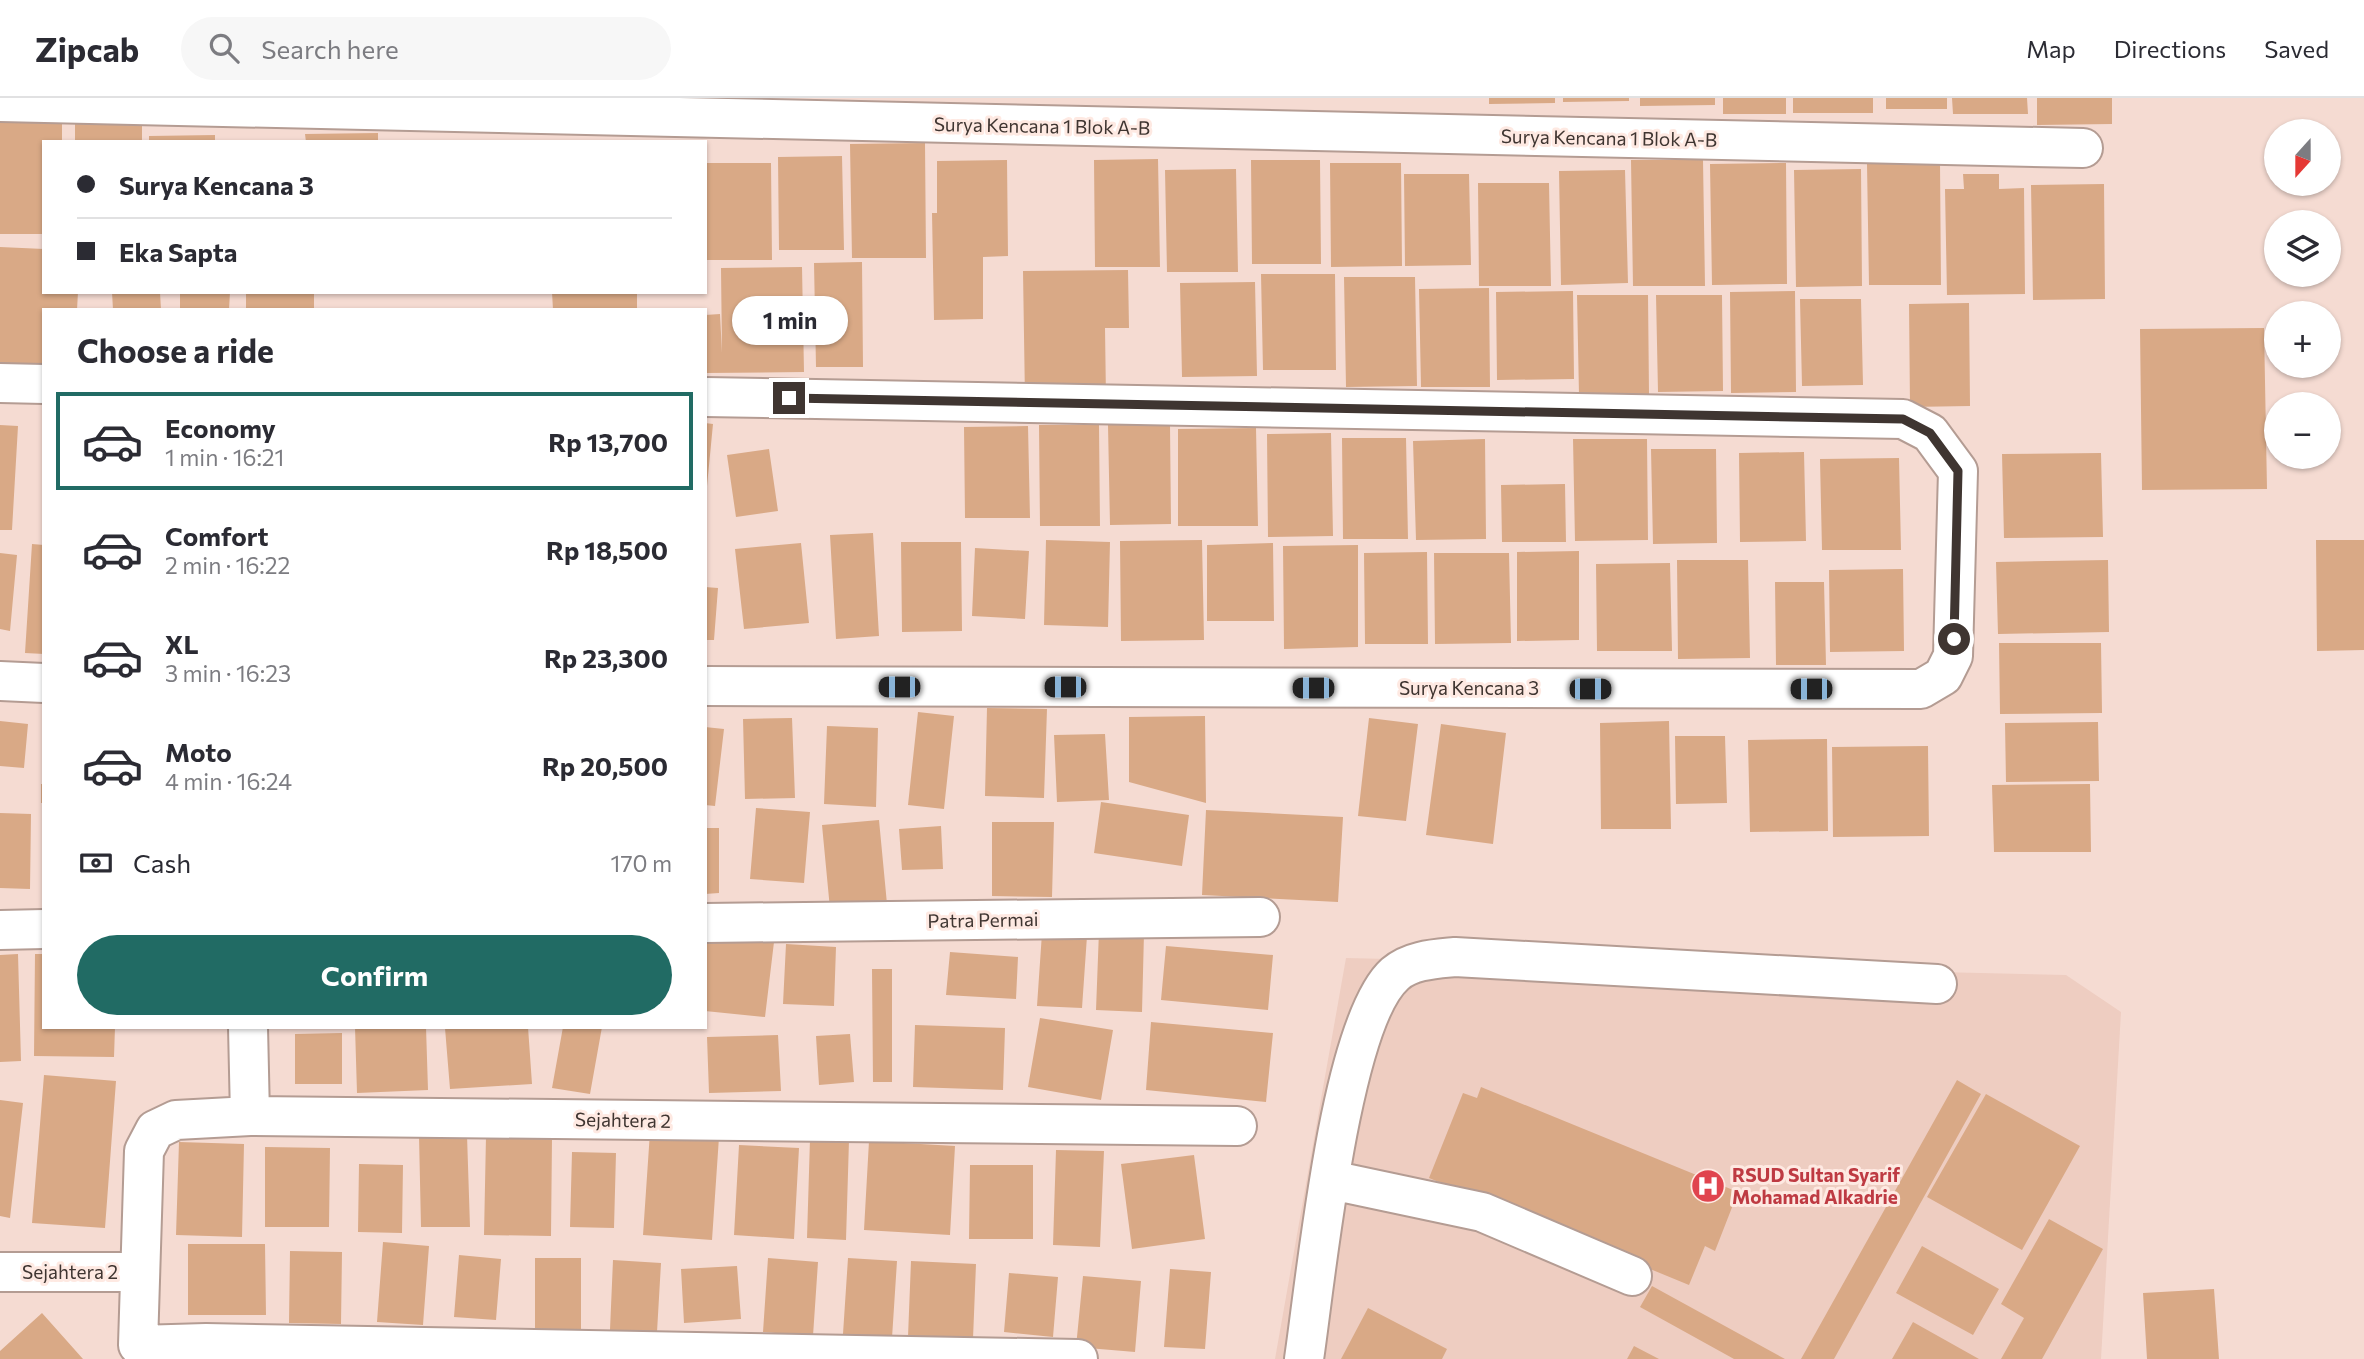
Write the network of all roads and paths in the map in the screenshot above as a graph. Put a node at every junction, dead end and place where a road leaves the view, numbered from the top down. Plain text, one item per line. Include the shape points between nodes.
1 (0, 102) edge
2 (819, 109) edge
3 (2083, 148) dead end
4 (0, 383) edge
5 (42, 384) edge
6 (707, 397) edge
7 (0, 681) edge
8 (42, 683) edge
9 (707, 686) edge
10 (1260, 917) dead end
11 (707, 923) edge
12 (42, 929) edge
13 (0, 930) edge
14 (1937, 985) dead end
15 (248, 1029) edge
16 (250, 1116) junction
17 (1237, 1126) dead end
18 (1331, 1180) junction
19 (0, 1272) edge
20 (139, 1272) junction
21 (1632, 1276) dead end
22 (136, 1352) edge
23 (1078, 1359) edge
24 (1304, 1359) edge

1 - 2 street, Surya Kencana 1 Blok A-B
2 - 3 street, Surya Kencana 1 Blok A-B
4 - 5 street
6 - 9 street, Surya Kencana 3 via 1903,419 1930,433 1958,471 1953,656 1943,676 1921,689
7 - 8 street
10 - 11 street, Patra Permai
12 - 13 street
14 - 18 street via 1455,957 1421,960 1396,973 1379,993 1365,1023 1350,1069
15 - 16 street
16 - 17 street, Sejahtera 2
16 - 20 street, Sejahtera 2 via 176,1120 155,1130 145,1151
18 - 21 street via 1482,1212
18 - 24 street
19 - 20 street, Sejahtera 2
20 - 22 street, Sejahtera 2
22 - 23 street, Sejahtera 2 via 220,1343

